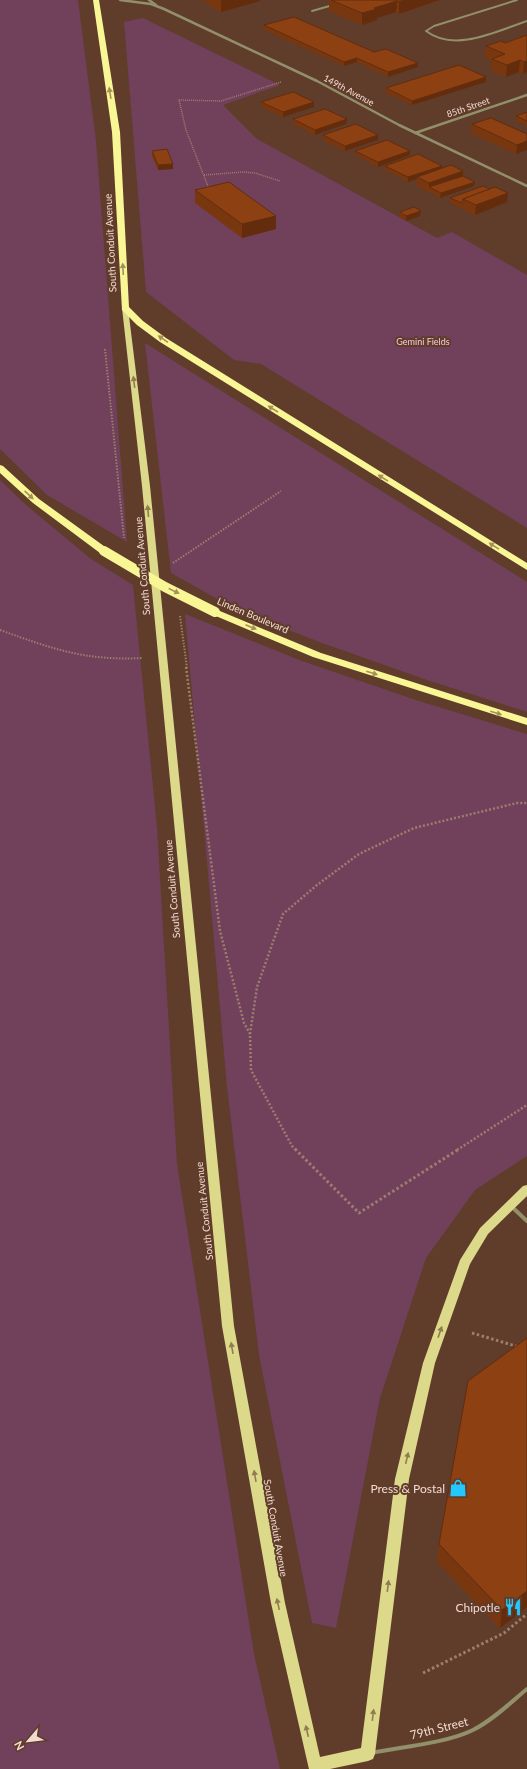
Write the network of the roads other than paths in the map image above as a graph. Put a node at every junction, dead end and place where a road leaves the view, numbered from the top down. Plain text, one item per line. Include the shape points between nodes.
1 (96, 0) edge
2 (120, 0) edge
3 (149, 0) edge
4 (518, 0) edge
5 (335, 5) dead end
6 (164, 9) junction
7 (312, 12) dead end
8 (527, 21) edge
9 (527, 95) edge
10 (414, 133) junction
11 (527, 186) edge
12 (125, 308) junction
13 (0, 468) edge
14 (527, 567) edge
15 (527, 722) edge
16 (527, 1189) edge
17 (510, 1205) junction
18 (527, 1221) edge
19 (527, 1690) edge
20 (368, 1754) junction
21 (315, 1767) edge

12 -> 1 highway, South Conduit Avenue via 116,132
2 - 6 street, 149th Avenue via 151,4
3 - 6 street, 149th Avenue
4 - 8 lane via 434,26 426,31 438,40 461,42
5 - 7 lane
6 - 10 street, 149th Avenue via 317,81
9 - 10 street, 85th Street
10 - 11 street, 149th Avenue
14 -> 12 highway via 183,352 140,324
21 -> 12 main road, South Conduit Avenue via 278,1603 228,1326 146,486
13 -> 15 highway, Linden Boulevard, bridge via 36,501 104,551 165,587 215,612 317,655
16 - 17 main road
17 - 18 lane
20 -> 17 main road via 402,1479 429,1363 464,1263 484,1231
19 - 20 lane, 79th Street via 474,1730 453,1737
20 - 21 main road

